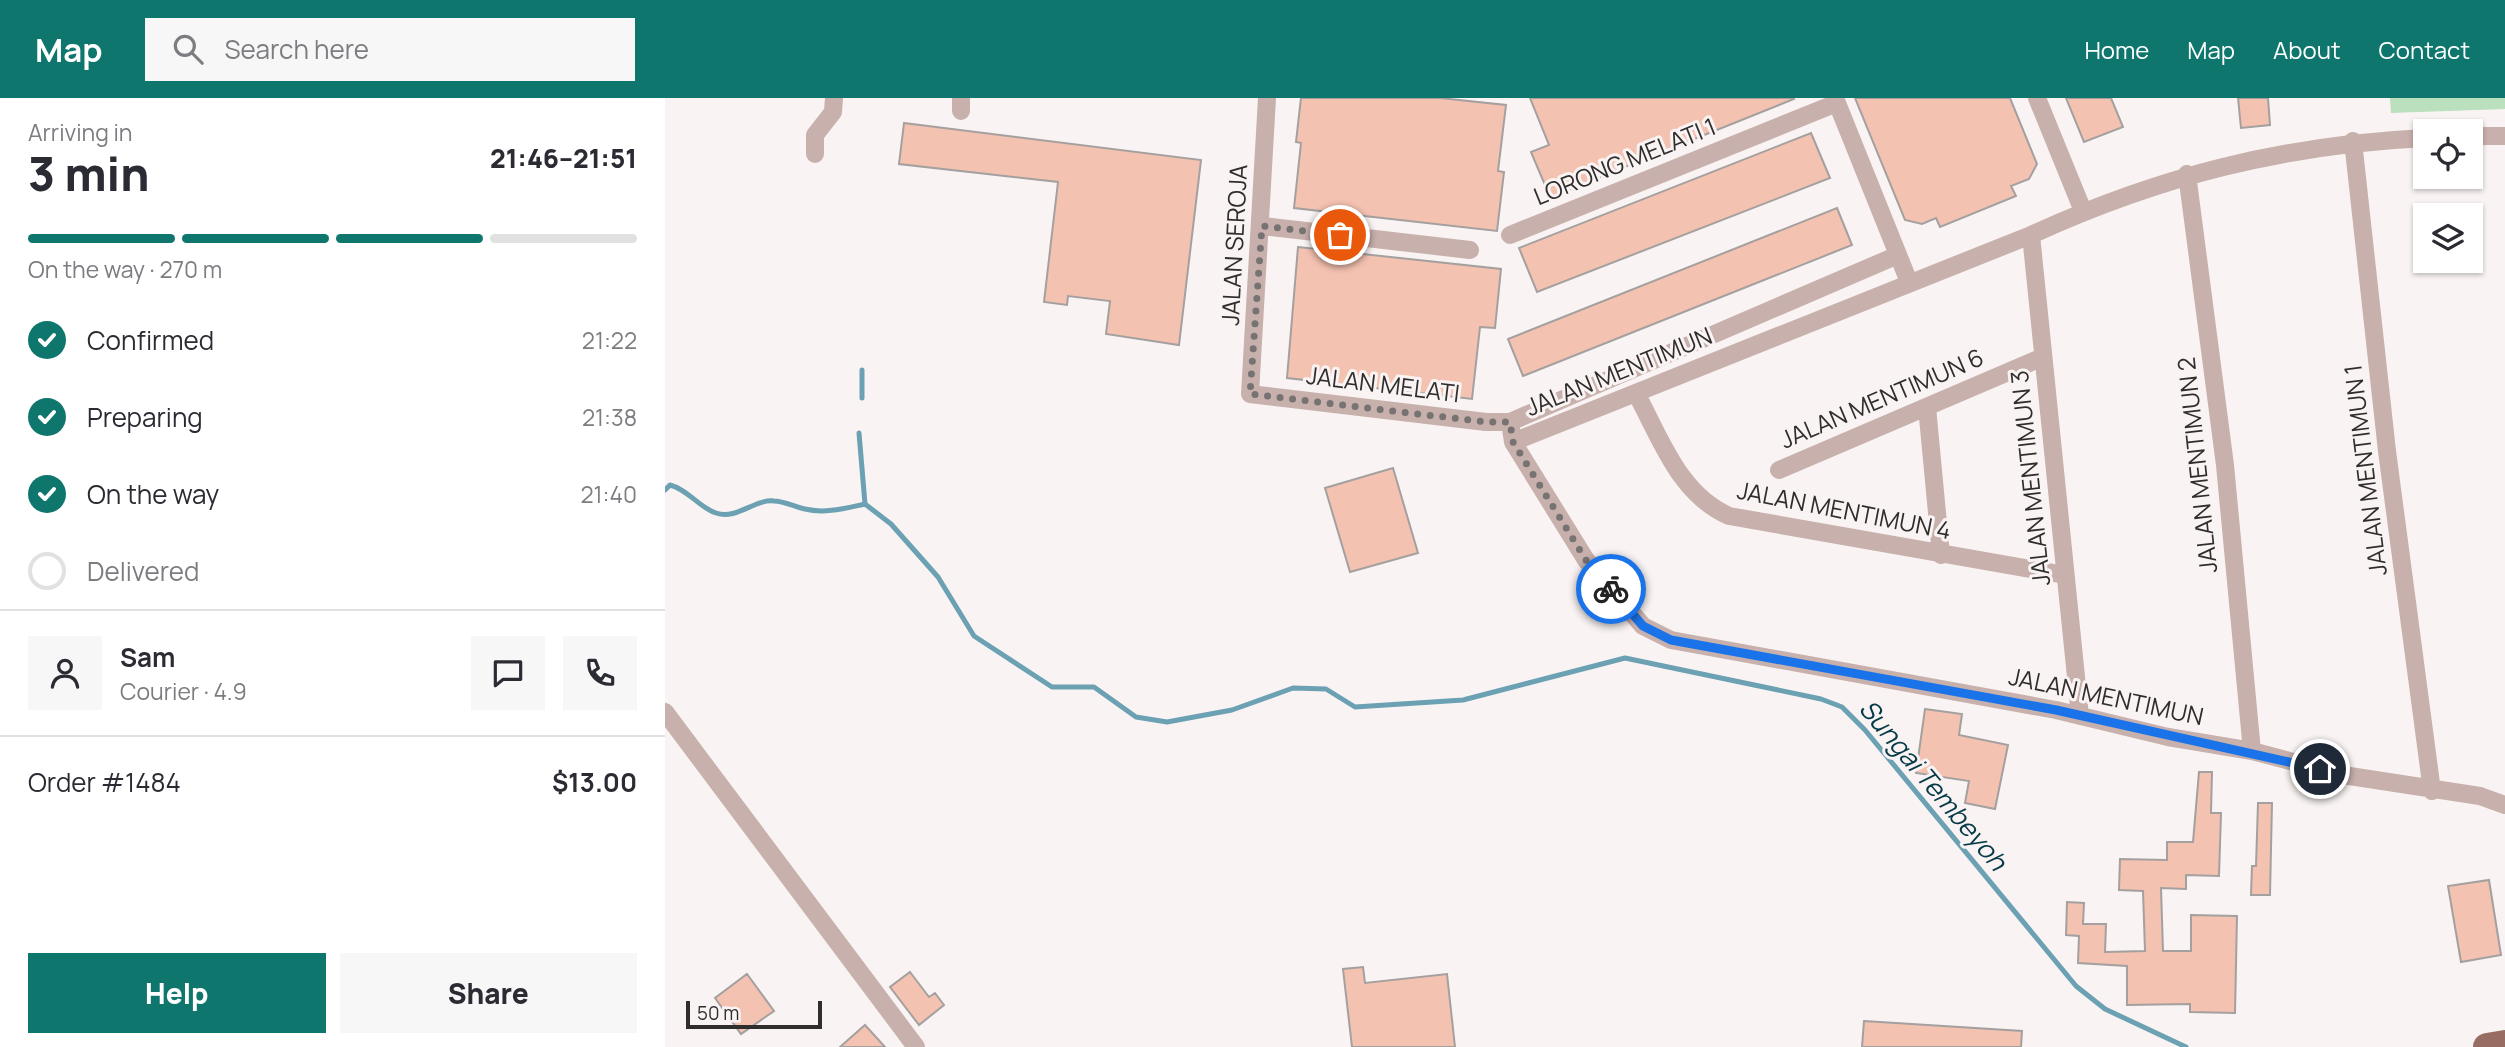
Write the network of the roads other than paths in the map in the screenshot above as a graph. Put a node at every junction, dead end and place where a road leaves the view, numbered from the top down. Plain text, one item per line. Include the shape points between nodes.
1 (834, 98) edge
2 (1268, 98) edge
3 (2037, 98) edge
4 (1836, 101) edge
5 (2483, 136) edge
6 (2505, 136) edge
7 (2413, 138) edge
8 (2353, 141) junction
9 (815, 154) dead end
10 (2187, 174) junction
11 (2083, 211) junction
12 (1262, 226) junction
13 (1510, 235) dead end
14 (2031, 235) junction
15 (1471, 250) dead end
16 (1898, 255) junction
17 (1909, 282) junction
18 (2043, 357) junction
19 (1636, 393) junction
20 (1250, 394) joint
21 (1927, 407) junction
22 (1510, 422) junction
23 (1513, 442) junction
24 (1779, 470) dead end
25 (1941, 555) junction
26 (2065, 575) junction
27 (665, 712) edge
28 (2080, 716) junction
29 (2252, 751) junction
30 (2432, 791) junction
31 (2505, 805) edge
32 (2505, 1044) edge
33 (916, 1047) edge
34 (2487, 1047) edge

1 - 9 street via 833,112 815,135
2 - 12 street, JALAN SEROJA
3 - 11 street
4 - 13 street, LORONG MELATI 1
4 - 16 street
5 - 6 street
7 - 8 street, JALAN MENTIMUN
8 - 10 street, JALAN MENTIMUN via 2279,152
8 - 30 street, JALAN MENTIMUN 1 via 2387,452
10 - 11 street, JALAN MENTIMUN
10 - 29 street, JALAN MENTIMUN 2 via 2225,465
11 - 14 street, JALAN MENTIMUN
12 - 15 street
12 - 20 street, JALAN SEROJA
14 - 17 street, JALAN MENTIMUN
14 - 18 street, JALAN MENTIMUN 3
16 - 17 street
16 - 22 street, JALAN MELATI
17 - 19 street, JALAN MENTIMUN
18 - 21 street, JALAN MENTIMUN 6
18 - 26 street, JALAN MENTIMUN 3
19 - 23 street, JALAN MENTIMUN
19 - 25 street, JALAN MENTIMUN 4 via 1683,481 1710,508 1729,516
20 - 22 street, JALAN MELATI
21 - 24 street, JALAN MENTIMUN 6
21 - 25 street
22 - 23 street
23 - 28 street, JALAN MENTIMUN via 1586,560 1643,626 1671,640
25 - 26 street, JALAN MENTIMUN 4
26 - 28 street, JALAN MENTIMUN 3
27 - 33 street
28 - 29 street, JALAN MENTIMUN
29 - 30 street, JALAN MENTIMUN via 2343,775
30 - 31 street, JALAN MENTIMUN via 2480,796
32 - 34 highway

